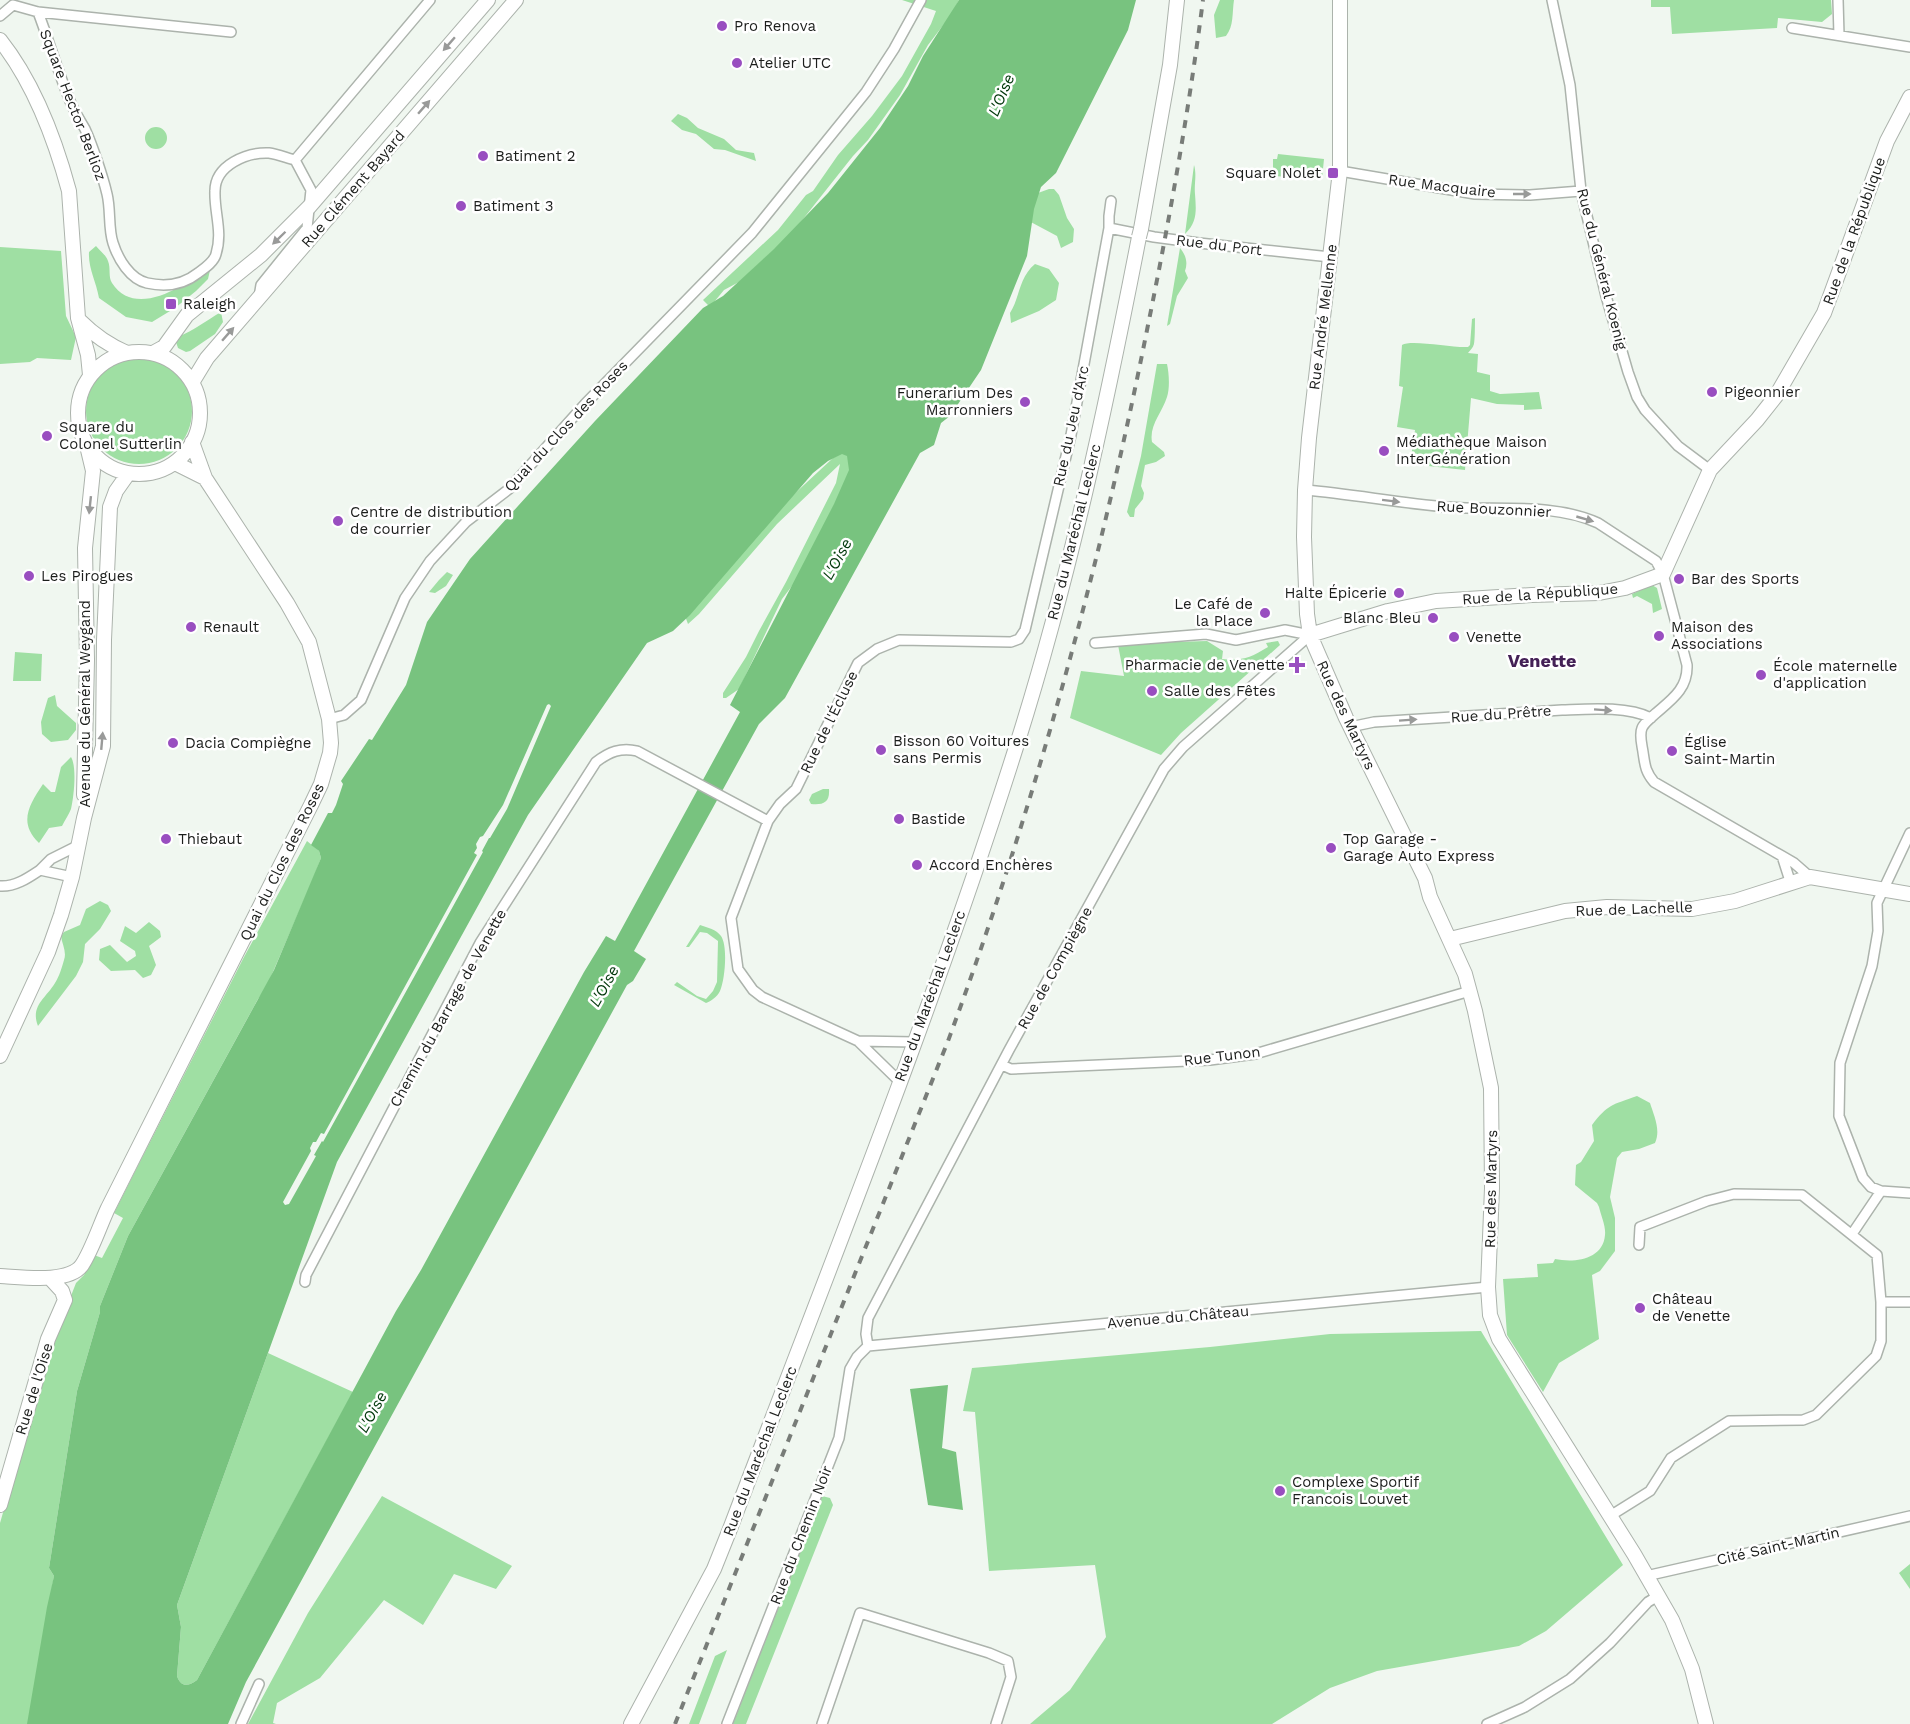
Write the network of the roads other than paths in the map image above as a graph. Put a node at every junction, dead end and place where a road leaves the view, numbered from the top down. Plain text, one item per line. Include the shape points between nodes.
1 (430, 0) edge
2 (488, 0) edge
3 (516, 0) edge
4 (921, 0) edge
5 (1177, 0) edge
6 (1340, 0) edge
7 (1552, 0) edge
8 (1838, 0) edge
9 (14, 2) edge
10 (38, 12) junction
11 (0, 16) edge
12 (1792, 28) dead end
13 (231, 32) dead end
14 (1839, 35) junction
15 (0, 40) edge
16 (1910, 47) edge
17 (1910, 97) edge
18 (295, 160) junction
19 (1340, 171) junction
20 (1581, 190) junction
21 (1111, 201) dead end
22 (310, 206) junction
23 (1109, 228) junction
24 (1330, 257) junction
25 (258, 298) junction
26 (78, 318) junction
27 (128, 353) junction
28 (153, 353) junction
29 (90, 375) junction
30 (193, 381) junction
31 (192, 442) junction
32 (87, 447) junction
33 (175, 463) junction
34 (1710, 470) junction
35 (128, 474) junction
36 (205, 478) junction
37 (1305, 490) junction
38 (1663, 574) junction
39 (1310, 635) junction
40 (1011, 642) joint
41 (1095, 643) dead end
42 (1651, 718) junction
43 (329, 719) junction
44 (1350, 727) junction
45 (84, 818) junction
46 (768, 821) junction
47 (1910, 833) edge
48 (79, 845) junction
49 (1782, 856) junction
50 (40, 870) junction
51 (72, 877) junction
52 (1813, 877) junction
53 (1791, 884) junction
54 (0, 886) edge
55 (1882, 889) junction
56 (1910, 894) edge
57 (1450, 939) junction
58 (1470, 991) junction
59 (858, 1041) junction
60 (882, 1042) junction
61 (914, 1042) junction
62 (0, 1056) edge
63 (876, 1058) junction
64 (1002, 1065) junction
65 (899, 1081) junction
66 (1881, 1191) junction
67 (1910, 1193) edge
68 (1852, 1234) junction
69 (1640, 1245) dead end
70 (81, 1266) junction
71 (0, 1276) edge
72 (50, 1278) junction
73 (305, 1282) dead end
74 (1488, 1287) junction
75 (65, 1300) junction
76 (1881, 1302) junction
77 (1910, 1302) edge
78 (868, 1346) junction
79 (0, 1505) edge
80 (1610, 1516) junction
81 (1910, 1516) edge
82 (1646, 1576) junction
83 (1658, 1596) junction
84 (259, 1684) dead end
85 (241, 1724) edge
86 (631, 1724) edge
87 (727, 1724) edge
88 (822, 1724) edge
89 (996, 1724) edge
90 (1487, 1724) edge
91 (1706, 1724) edge

1 - 18 street
2 -> 22 street, Rue Clément Bayard
25 -> 3 street, Rue Clément Bayard
4 - 43 street, Quai du Clos des Roses via 866,92 752,233 585,404 509,489 466,522 430,561 405,598 361,700 344,715
5 - 61 street, Rue du Maréchal Leclerc via 1170,65 1140,233 1082,509 1019,737
6 - 19 street, Rue André Mellenne
7 - 20 street, Rue du Général Koenig via 1570,85
8 - 14 street
9 - 10 street
9 - 11 street
10 - 13 street
10 - 18 street, Square Hector Berlioz via 107,194 112,242 123,265 140,281 175,285 208,266 216,255 220,230 214,187 231,164 243,157 270,153
12 - 14 street
14 - 16 street
15 - 26 street via 28,84 64,171 69,191
17 - 34 street, Rue de la République via 1887,141 1824,313 1776,396
18 - 22 street via 311,190
19 -> 20 street, Rue Macquaire via 1475,194 1530,195
19 - 24 street, Rue André Mellenne
20 - 34 street, Rue du Général Koenig via 1606,296 1637,397 1678,446
21 - 23 street, Rue du Jeu d'Arc
22 - 25 street via 307,228 261,285
22 -> 28 street, Rue Clément Bayard via 261,255 187,315 164,347
23 - 24 street, Rue du Port via 1199,243
23 - 40 street, Rue du Jeu d'Arc via 1071,435 1028,619 1019,639
24 - 37 street, Rue André Mellenne
30 -> 25 street, Rue Clément Bayard via 207,358
26 - 27 street via 107,344
26 - 29 street
27 - 28 street
27 - 29 street via 107,361
28 - 30 street via 168,359
29 - 32 street via 78,405 78,422
30 - 31 street via 199,407
31 - 33 street
31 - 36 street
32 - 35 street via 98,460
32 -> 45 street, Avenue du Général Weygand via 93,471 85,548
33 - 35 street via 145,474
33 - 36 street
34 - 38 street, Rue de la République
45 -> 35 street, Avenue du Général Weygand via 103,746 110,507
36 - 43 street via 309,642
37 -> 38 street, Rue Bouzonnier via 1449,507 1531,508 1588,519 1656,561
37 - 39 street, Rue André Mellenne
38 - 39 street, Rue de la République via 1625,588 1599,592 1436,601
38 - 42 street via 1687,673 1678,694
39 - 41 street via 1285,630 1236,640 1206,634
39 - 44 street, Rue des Martyrs
39 - 64 street, Rue de Compiègne via 1183,747 1164,769
40 - 46 street, Rue de l'Écluse via 899,640 877,649 858,663 796,789
44 -> 42 street, Rue du Prêtre via 1374,722 1571,709 1640,712
42 - 49 street via 1642,728 1641,736 1646,771 1654,782
43 - 70 street, Quai du Clos des Roses via 330,753 321,784
44 - 57 street, Rue des Martyrs via 1425,878
45 - 48 street, Avenue du Général Weygand
46 - 59 street, Rue de l'Écluse via 731,918 738,969 762,997
46 - 73 street, Chemin du Barrage de Venette via 647,755 629,749 615,751 596,762 480,943
47 - 55 street
48 - 50 street via 51,859
48 - 51 street, Avenue du Général Weygand
49 - 52 street
49 - 53 street
50 - 51 street
50 - 54 street via 17,884
51 - 62 street, Avenue du Général Weygand via 48,952
52 - 53 street, Rue de Lachelle
52 - 55 street
53 - 57 street, Rue de Lachelle via 1692,909 1607,907 1565,911
55 - 56 street
55 - 66 street via 1877,903 1878,931 1872,966 1840,1063 1839,1116 1863,1178
57 - 58 street, Rue des Martyrs
58 - 64 street, Rue Tunon via 1255,1054 1210,1060 1011,1069
58 - 74 street, Rue des Martyrs via 1491,1088
59 - 60 street, Rue de l'Écluse
59 - 63 street
60 - 61 street, Rue de l'Écluse
60 - 63 street
61 - 65 street, Rue du Maréchal Leclerc
63 - 65 street
64 - 78 street, Rue de Compiègne via 868,1318
65 - 86 street, Rue du Maréchal Leclerc via 714,1569
66 - 67 street
66 - 68 street
68 - 69 street via 1802,1195 1734,1194 1640,1227
68 - 76 street via 1877,1255
70 - 72 street via 69,1275
70 - 75 street, Quai du Clos des Roses
71 - 72 street
72 - 75 street
74 - 78 street, Avenue du Château
74 - 80 street, Rue des Martyrs via 1490,1315 1499,1339
75 - 79 street, Rue de l'Oise via 48,1339
76 - 77 street
76 - 80 street via 1881,1341 1876,1356 1816,1415 1803,1420 1728,1421 1671,1458 1650,1491
78 - 87 street, Rue du Chemin Noir via 850,1369 839,1438
80 - 82 street, Rue des Martyrs
81 - 82 street, Cité Saint-Martin
82 - 83 street, Rue des Martyrs
83 - 90 street via 1569,1679 1525,1707
83 - 91 street, Rue des Martyrs via 1692,1669
84 - 85 street
88 - 89 street via 860,1613 1008,1661 1011,1677

